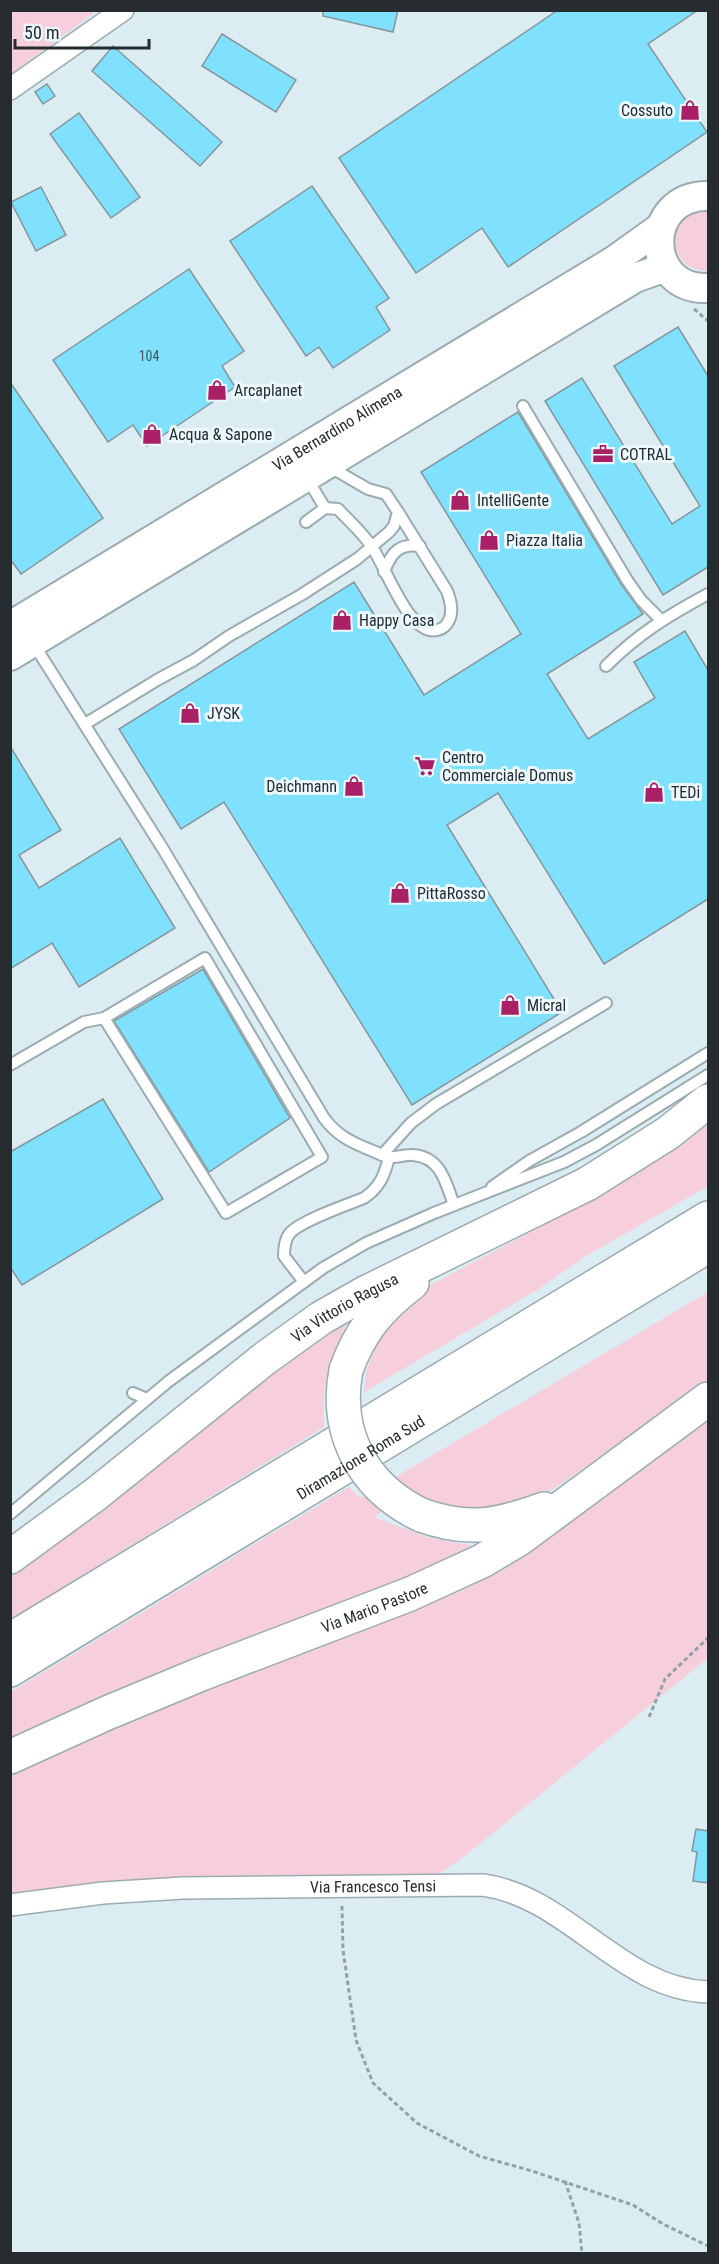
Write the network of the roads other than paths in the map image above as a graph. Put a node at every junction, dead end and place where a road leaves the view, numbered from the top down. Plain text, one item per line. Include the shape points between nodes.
1 (123, 10) edge
2 (10, 89) edge
3 (707, 196) edge
4 (661, 226) junction
5 (666, 267) junction
6 (700, 294) edge
7 (524, 406) dead end
8 (317, 471) junction
9 (325, 508) junction
10 (399, 512) junction
11 (306, 522) dead end
12 (420, 546) junction
13 (373, 547) junction
14 (384, 572) junction
15 (708, 594) edge
16 (661, 620) junction
17 (18, 642) edge
18 (606, 666) dead end
19 (85, 724) junction
20 (606, 1003) dead end
21 (104, 1018) junction
22 (708, 1053) edge
23 (10, 1065) edge
24 (708, 1075) edge
25 (708, 1101) edge
26 (385, 1156) junction
27 (483, 1193) junction
28 (454, 1205) junction
29 (708, 1218) edge
30 (472, 1240) junction
31 (708, 1246) edge
32 (304, 1282) junction
33 (134, 1393) dead end
34 (147, 1399) junction
35 (708, 1399) edge
36 (601, 1479) junction
37 (10, 1514) edge
38 (10, 1557) edge
39 (10, 1640) edge
40 (10, 1670) edge
41 (10, 1757) edge
42 (10, 1905) edge
43 (708, 1992) edge

1 - 2 street
3 - 4 street, Via Bernardino Alimena via 676,206
4 - 5 street via 659,250
4 - 17 street, Via Bernardino Alimena via 615,260
5 - 6 street
5 - 8 street, Via Bernardino Alimena via 635,278
7 - 16 lane via 627,580
8 - 9 lane
8 - 10 lane via 386,494
8 - 17 street, Via Bernardino Alimena
9 - 11 lane
9 - 13 lane via 338,509
10 - 12 lane
10 - 13 lane via 394,526
12 - 14 lane via 405,545 398,549
12 - 14 lane via 451,602 450,619 444,628 424,629
13 - 14 lane
13 - 19 lane via 301,595
15 - 16 lane
16 - 18 lane
17 - 19 lane
19 - 26 lane via 324,1118 347,1140
20 - 26 lane via 436,1104 411,1123
21 - 21 lane via 205,958 322,1157 226,1213
21 - 23 lane via 84,1022
22 - 27 lane
24 - 27 lane via 564,1162
25 - 30 highway, Via Vittorio Ragusa via 587,1184
26 - 28 lane via 415,1155 435,1163
26 - 32 lane via 384,1177 373,1192 304,1224 286,1239 284,1256
27 - 28 lane
28 - 32 lane via 366,1244
29 - 39 highway, Diramazione Roma Sud
30 - 36 highway, bridge via 398,1294 361,1335 342,1387 350,1440 361,1463 384,1492 420,1515 456,1525 497,1524 544,1509
30 - 38 highway, Via Vittorio Ragusa via 365,1293 304,1329
31 - 40 highway, Diramazione Roma Sud
32 - 34 lane
33 - 34 lane
34 - 37 lane
35 - 36 highway, Via Mario Pastore
36 - 41 highway, Via Mario Pastore via 519,1539 464,1570 190,1678
42 - 43 street, Via Francesco Tensi via 153,1890 472,1885 521,1896 554,1913 640,1971 677,1987

